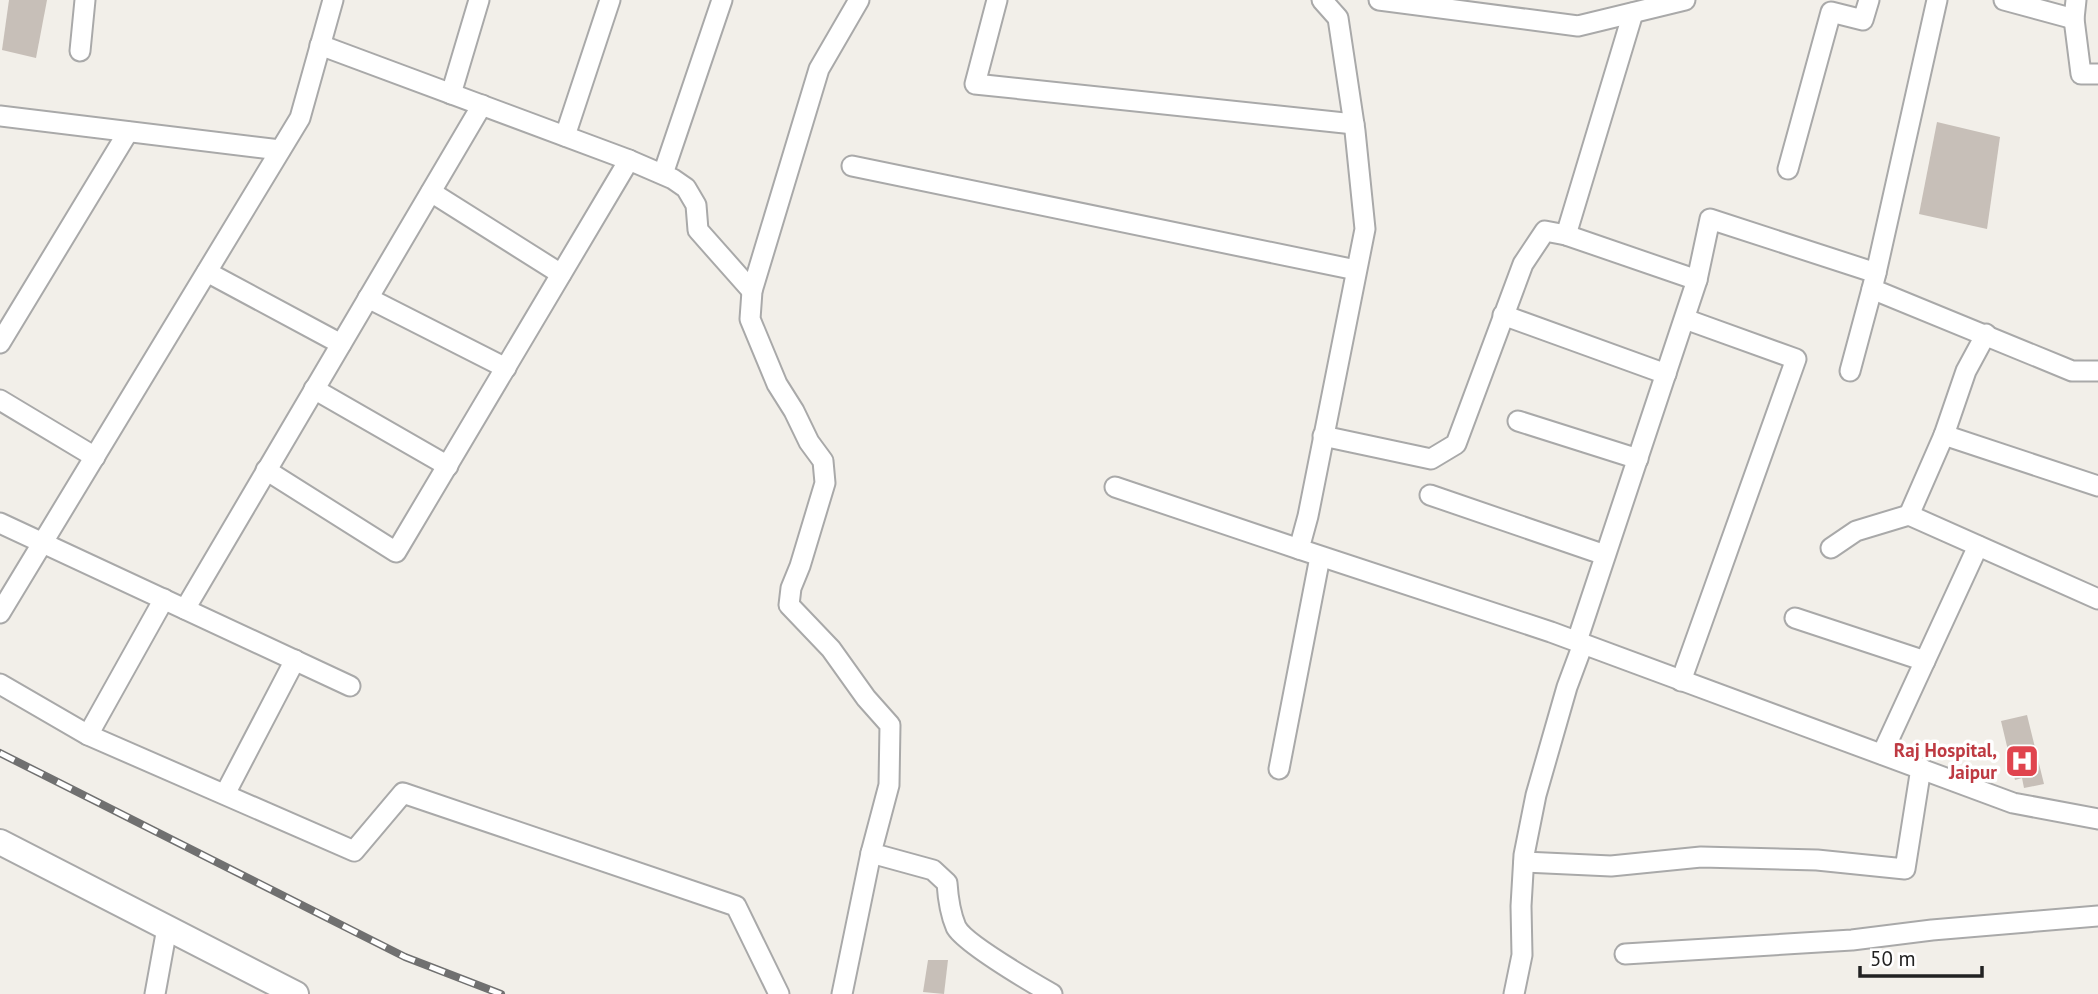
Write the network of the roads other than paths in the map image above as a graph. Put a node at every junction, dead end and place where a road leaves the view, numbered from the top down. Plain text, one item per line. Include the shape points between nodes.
1 (85, 0) edge
2 (333, 0) edge
3 (479, 0) edge
4 (610, 0) edge
5 (722, 0) edge
6 (859, 0) edge
7 (997, 0) edge
8 (1322, 0) edge
9 (1379, 0) edge
10 (1685, 0) edge
11 (1868, 0) edge
12 (1937, 0) edge
13 (2004, 0) edge
14 (1637, 7) edge
15 (2075, 10) edge
16 (320, 45) junction
17 (80, 51) dead end
18 (2098, 74) edge
19 (451, 94) junction
20 (482, 105) junction
21 (0, 116) edge
22 (1354, 124) junction
23 (128, 132) junction
24 (565, 136) junction
25 (280, 150) junction
26 (629, 160) junction
27 (852, 166) dead end
28 (1788, 169) dead end
29 (663, 174) junction
30 (430, 192) junction
31 (1566, 235) junction
32 (1356, 270) junction
33 (207, 272) junction
34 (561, 274) junction
35 (1697, 280) junction
36 (1874, 281) junction
37 (752, 291) junction
38 (368, 298) junction
39 (1503, 315) junction
40 (1685, 319) junction
41 (1986, 334) junction
42 (0, 344) edge
43 (341, 344) junction
44 (506, 368) junction
45 (1850, 371) dead end
46 (2098, 371) edge
47 (1666, 374) junction
48 (314, 389) junction
49 (0, 400) edge
50 (1518, 421) dead end
51 (1944, 435) junction
52 (1323, 436) junction
53 (95, 457) junction
54 (1637, 459) junction
55 (448, 466) junction
56 (266, 470) junction
57 (1115, 486) dead end
58 (2098, 486) edge
59 (1430, 495) dead end
60 (1909, 515) junction
61 (0, 523) edge
62 (43, 543) junction
63 (1978, 546) junction
64 (1831, 548) dead end
65 (1299, 549) junction
66 (1605, 555) junction
67 (1320, 557) junction
68 (164, 599) junction
69 (2098, 599) edge
70 (185, 609) junction
71 (0, 613) edge
72 (1795, 618) dead end
73 (1580, 643) junction
74 (295, 660) junction
75 (1925, 661) junction
76 (1681, 681) junction
77 (0, 684) edge
78 (350, 686) dead end
79 (88, 736) junction
80 (1882, 754) junction
81 (1921, 768) junction
82 (1279, 769) dead end
83 (225, 794) junction
84 (2098, 819) edge
85 (0, 842) edge
86 (871, 853) junction
87 (1524, 862) junction
88 (2098, 916) edge
89 (167, 928) junction
90 (1625, 954) dead end
91 (155, 994) edge
92 (296, 994) edge
93 (779, 994) edge
94 (842, 994) edge
95 (1052, 994) edge
96 (1514, 994) edge

1 - 17 street
2 - 16 street
3 - 19 street
4 - 24 street
5 - 29 street
6 - 37 street via 819,69
7 - 22 street via 975,85
8 - 22 street via 1338,18
9 - 14 street via 1577,26
10 - 14 street
11 - 28 street via 1863,20 1831,12
12 - 36 street
13 - 15 street
14 - 31 street
15 - 18 street via 2081,74
16 - 19 street
16 - 25 street via 300,118
19 - 20 street
20 - 24 street
20 - 30 street
21 - 23 street
22 - 32 street via 1365,229
23 - 25 street
23 - 42 street
24 - 26 street
25 - 33 street
26 - 29 street
26 - 34 street
27 - 32 street
29 - 37 street via 686,188 696,205 698,230
30 - 34 street
30 - 38 street
31 - 35 street
31 - 39 street via 1545,230 1523,264
32 - 52 street
33 - 43 street
33 - 53 street
34 - 44 street
35 - 36 street via 1710,219
35 - 40 street
36 - 41 street
36 - 45 street
37 - 86 street via 750,319 777,384 823,461 825,483 789,605 831,649 890,725 889,785
38 - 43 street
38 - 44 street
39 - 47 street
39 - 52 street via 1455,444 1432,459
40 - 47 street
40 - 76 street via 1796,359
41 - 46 street via 2072,371
41 - 51 street via 1966,371
43 - 48 street
44 - 55 street
47 - 54 street
48 - 55 street
48 - 56 street
49 - 53 street
50 - 54 street
51 - 58 street
51 - 60 street
52 - 65 street
53 - 62 street
54 - 66 street
55 - 56 street via 396,552
56 - 70 street
57 - 65 street
59 - 66 street
60 - 63 street
60 - 64 street via 1856,531
61 - 62 street
62 - 68 street
62 - 71 street
63 - 69 street
63 - 75 street
65 - 67 street
66 - 73 street
67 - 73 street
67 - 82 street
68 - 70 street
68 - 79 street
70 - 74 street
72 - 75 street
73 - 76 street
73 - 87 street via 1536,794
74 - 78 street
74 - 83 street
75 - 80 street
76 - 80 street
77 - 79 street
79 - 83 street
80 - 81 street
81 - 84 street via 2013,803
81 - 87 street via 1905,869 1817,860 1701,857 1611,866
83 - 93 street via 354,851 403,793 736,906
85 - 89 street
86 - 94 street
86 - 95 street via 933,870 947,883 957,930
87 - 96 street via 1522,956
88 - 90 street via 1852,940
89 - 91 street
89 - 92 street

